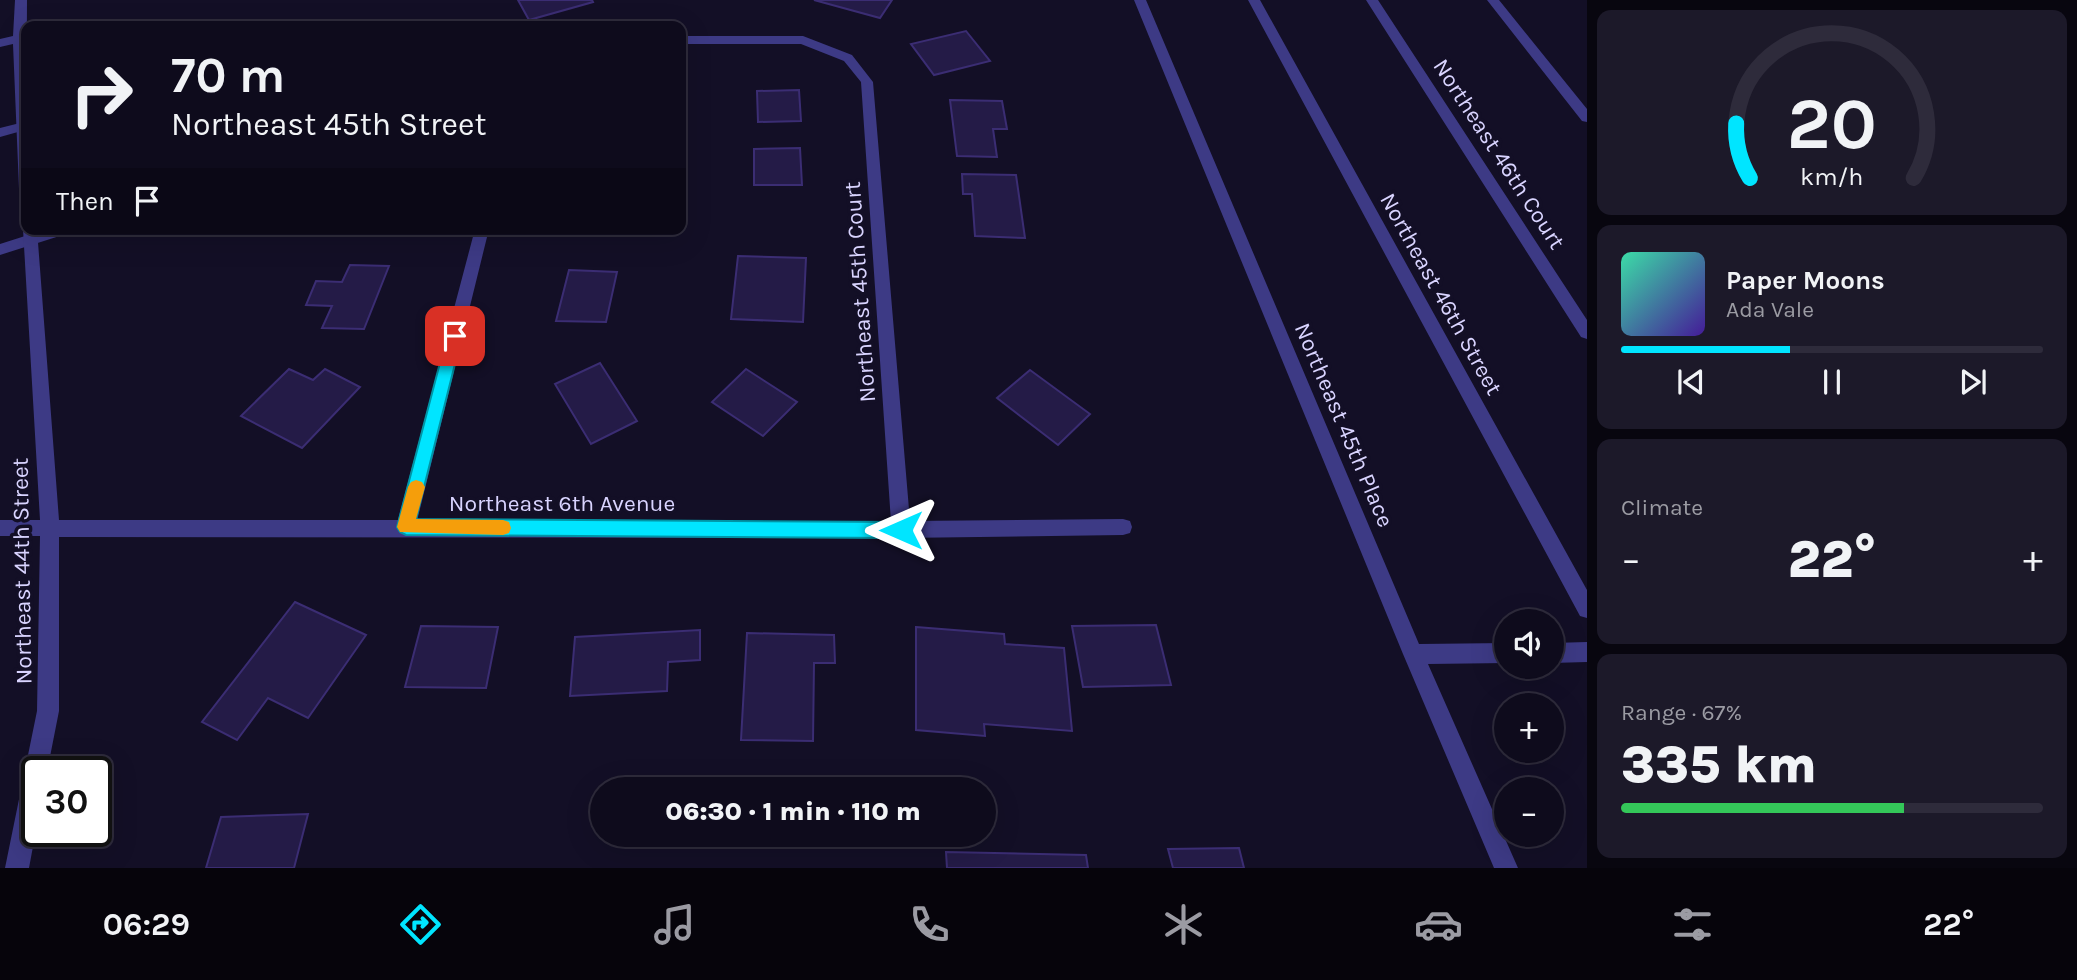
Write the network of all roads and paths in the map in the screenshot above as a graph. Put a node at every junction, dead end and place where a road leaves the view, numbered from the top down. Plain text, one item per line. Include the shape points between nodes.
1 (21, 0) edge
2 (1140, 0) edge
3 (1254, 0) edge
4 (1372, 0) edge
5 (1493, 0) edge
6 (22, 21) edge
7 (21, 38) edge
8 (686, 40) edge
9 (0, 43) edge
10 (21, 82) edge
11 (1587, 118) edge
12 (20, 127) junction
13 (0, 132) edge
14 (21, 137) edge
15 (31, 235) edge
16 (480, 235) edge
17 (0, 250) edge
18 (1587, 333) edge
19 (50, 527) junction
20 (406, 527) junction
21 (1123, 527) dead end
22 (0, 528) edge
23 (901, 530) junction
24 (1587, 609) edge
25 (1587, 652) edge
26 (1494, 653) edge
27 (1564, 653) edge
28 (1413, 654) junction
29 (17, 868) edge
30 (1506, 868) edge

1 - 6 street
2 - 28 street, Northeast 45th Place
3 - 24 street, Northeast 46th Street
4 - 18 street, Northeast 46th Court
5 - 11 street
7 - 9 street
8 - 23 street, Northeast 45th Court via 803,40 848,58 867,82
10 - 12 street
12 - 13 street
12 - 14 street
15 - 17 street
15 - 19 street, Northeast 44th Street
16 - 20 street
19 - 20 street, Northeast 6th Avenue
19 - 22 street, Northeast 6th Avenue
19 - 29 street, Northeast 44th Street via 48,711
20 - 23 street, Northeast 6th Avenue
21 - 23 street, Northeast 6th Avenue
25 - 27 street
26 - 28 street
28 - 30 street, Northeast 45th Place

